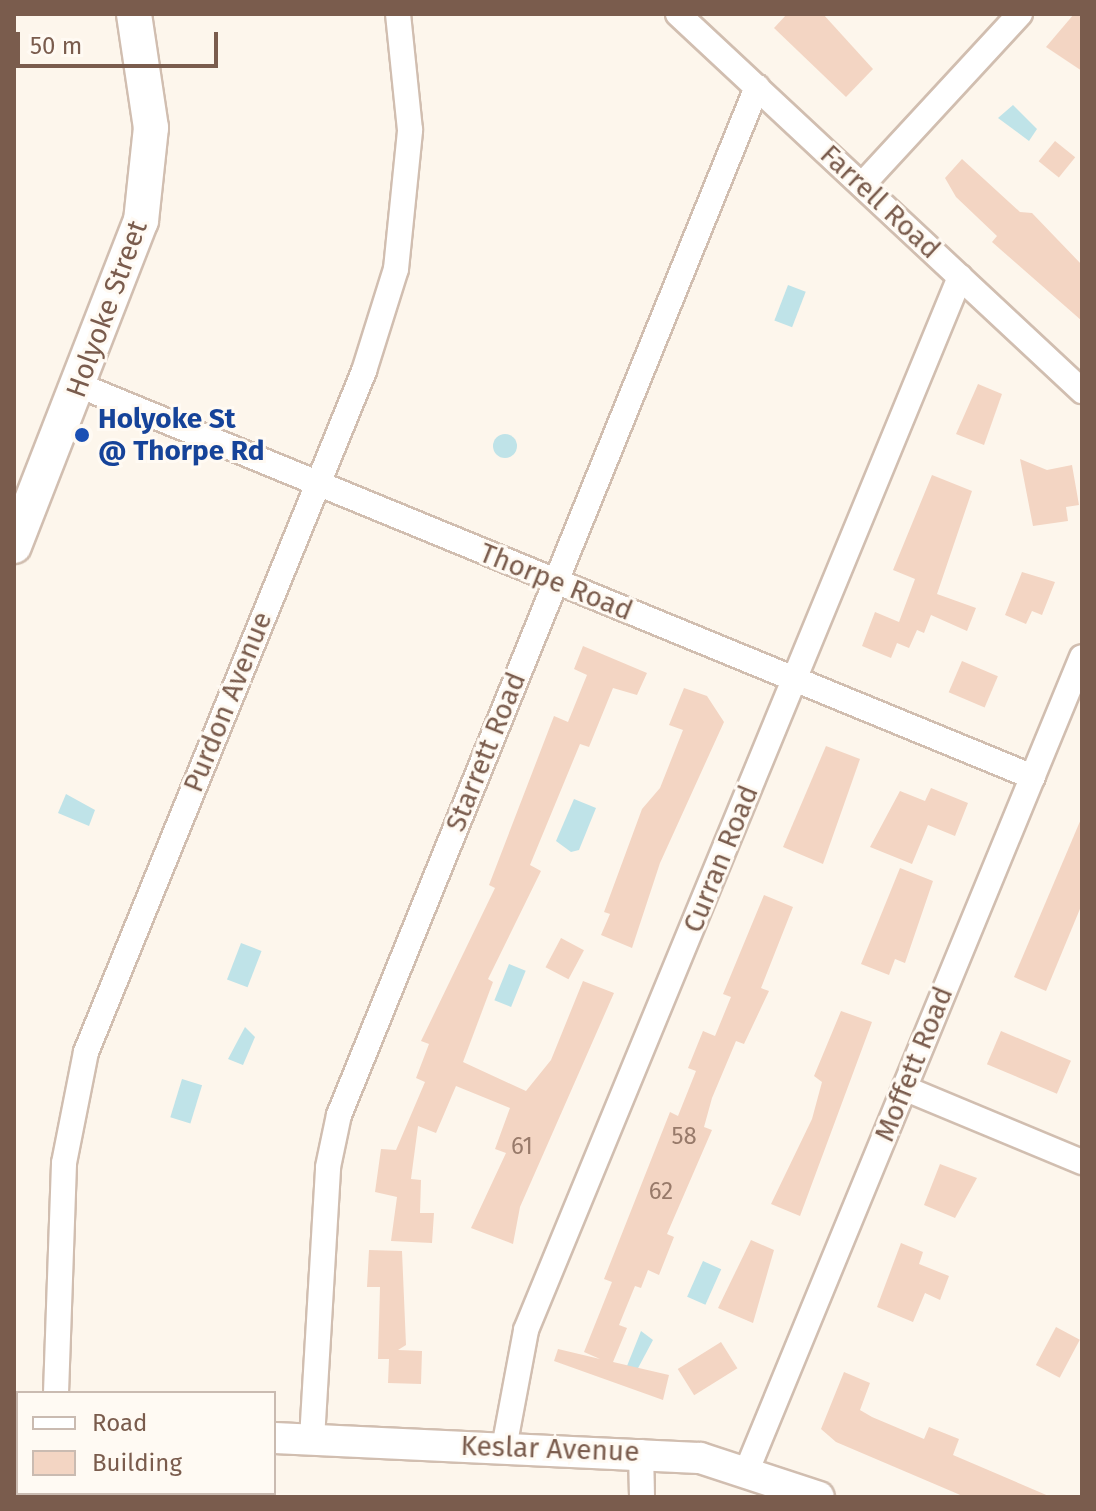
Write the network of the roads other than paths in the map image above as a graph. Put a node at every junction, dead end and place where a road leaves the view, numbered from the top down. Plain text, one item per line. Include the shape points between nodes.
1 (134, 14) edge
2 (398, 14) edge
3 (678, 14) edge
4 (1020, 14) edge
5 (757, 87) junction
6 (862, 185) junction
7 (960, 277) junction
8 (81, 386) junction
9 (1082, 391) edge
10 (318, 484) junction
11 (14, 546) edge
12 (555, 582) junction
13 (1082, 657) edge
14 (795, 680) junction
15 (1033, 777) junction
16 (904, 1088) junction
17 (1082, 1162) edge
18 (56, 1391) edge
19 (276, 1438) edge
20 (312, 1439) junction
21 (504, 1448) junction
22 (641, 1452) junction
23 (747, 1470) junction
24 (642, 1497) edge
25 (819, 1497) edge

1 - 8 main road, Holyoke Street via 150,105 146,198 128,265
2 - 10 street, Purdon Avenue via 410,130 403,235 377,338
3 - 5 street, Farrell Road
4 - 6 street
5 - 6 street, Farrell Road
5 - 12 street, Starrett Road
6 - 7 street, Farrell Road
7 - 9 street, Farrell Road
7 - 14 street, Curran Road
8 - 10 street, Thorpe Road
8 - 11 main road, Holyoke Street
10 - 12 street, Thorpe Road
10 - 18 street, Purdon Avenue via 79,1074 64,1163
12 - 14 street, Thorpe Road
12 - 20 street, Starrett Road via 336,1128
13 - 15 street, Moffett Road
14 - 15 street, Thorpe Road
14 - 21 street, Curran Road via 523,1337
15 - 16 street, Moffett Road
16 - 17 street
16 - 23 street, Moffett Road
19 - 20 street, Keslar Avenue
20 - 21 street, Keslar Avenue
21 - 22 street, Keslar Avenue
22 - 23 street, Keslar Avenue
22 - 24 street
23 - 25 street, Keslar Avenue

